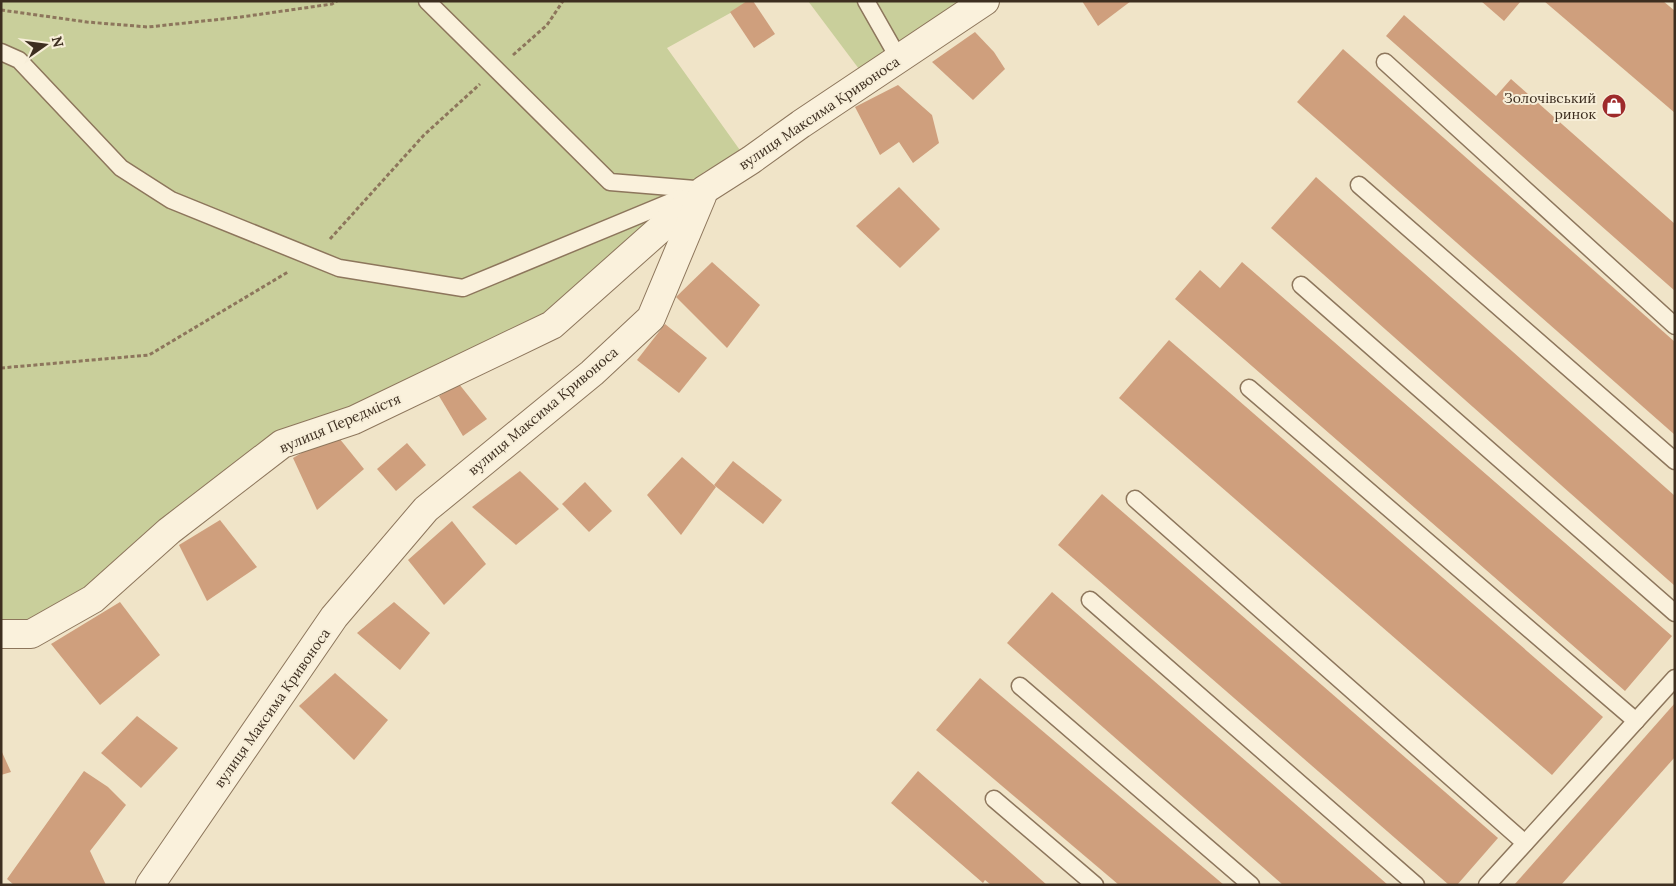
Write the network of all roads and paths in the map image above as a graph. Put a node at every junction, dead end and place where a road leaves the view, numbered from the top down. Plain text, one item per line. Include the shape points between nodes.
1 (337, 1) edge
2 (427, 1) edge
3 (563, 1) edge
4 (866, 1) edge
5 (985, 1) edge
6 (1, 10) edge
7 (1, 52) edge
8 (899, 59) junction
9 (1385, 62) dead end
10 (495, 70) junction
11 (1359, 185) dead end
12 (704, 190) junction
13 (313, 257) junction
14 (1301, 285) dead end
15 (1675, 326) edge
16 (1, 368) edge
17 (1248, 388) dead end
18 (1675, 461) edge
19 (1135, 499) dead end
20 (1090, 600) dead end
21 (1675, 613) edge
22 (1, 634) edge
23 (1675, 678) edge
24 (1020, 686) dead end
25 (1636, 721) junction
26 (994, 800) dead end
27 (1524, 843) junction
28 (150, 885) edge
29 (1096, 885) edge
30 (1251, 885) edge
31 (1416, 885) edge
32 (1487, 885) edge

1 - 6 path via 241,17 148,27
2 - 10 lane
3 - 10 path via 548,25
4 - 8 lane
5 - 8 street, вулиця Максима Кривоноса
7 - 13 lane via 19,60 121,168 171,200
8 - 12 street, вулиця Максима Кривоноса
9 - 15 lane
10 - 12 lane via 610,182
10 - 13 path via 424,135
11 - 18 lane
12 - 13 lane via 463,288 339,268
12 - 22 street, вулиця Передмістя via 552,324 354,420 282,444 168,531 93,599 31,634
12 - 28 street, вулиця Максима Кривоноса via 651,318 592,373 426,509 334,617
13 - 16 path via 149,355
14 - 21 lane
17 - 25 lane
19 - 27 lane
20 - 31 lane
23 - 25 lane
24 - 30 lane
25 - 27 lane
26 - 29 lane
27 - 32 lane

